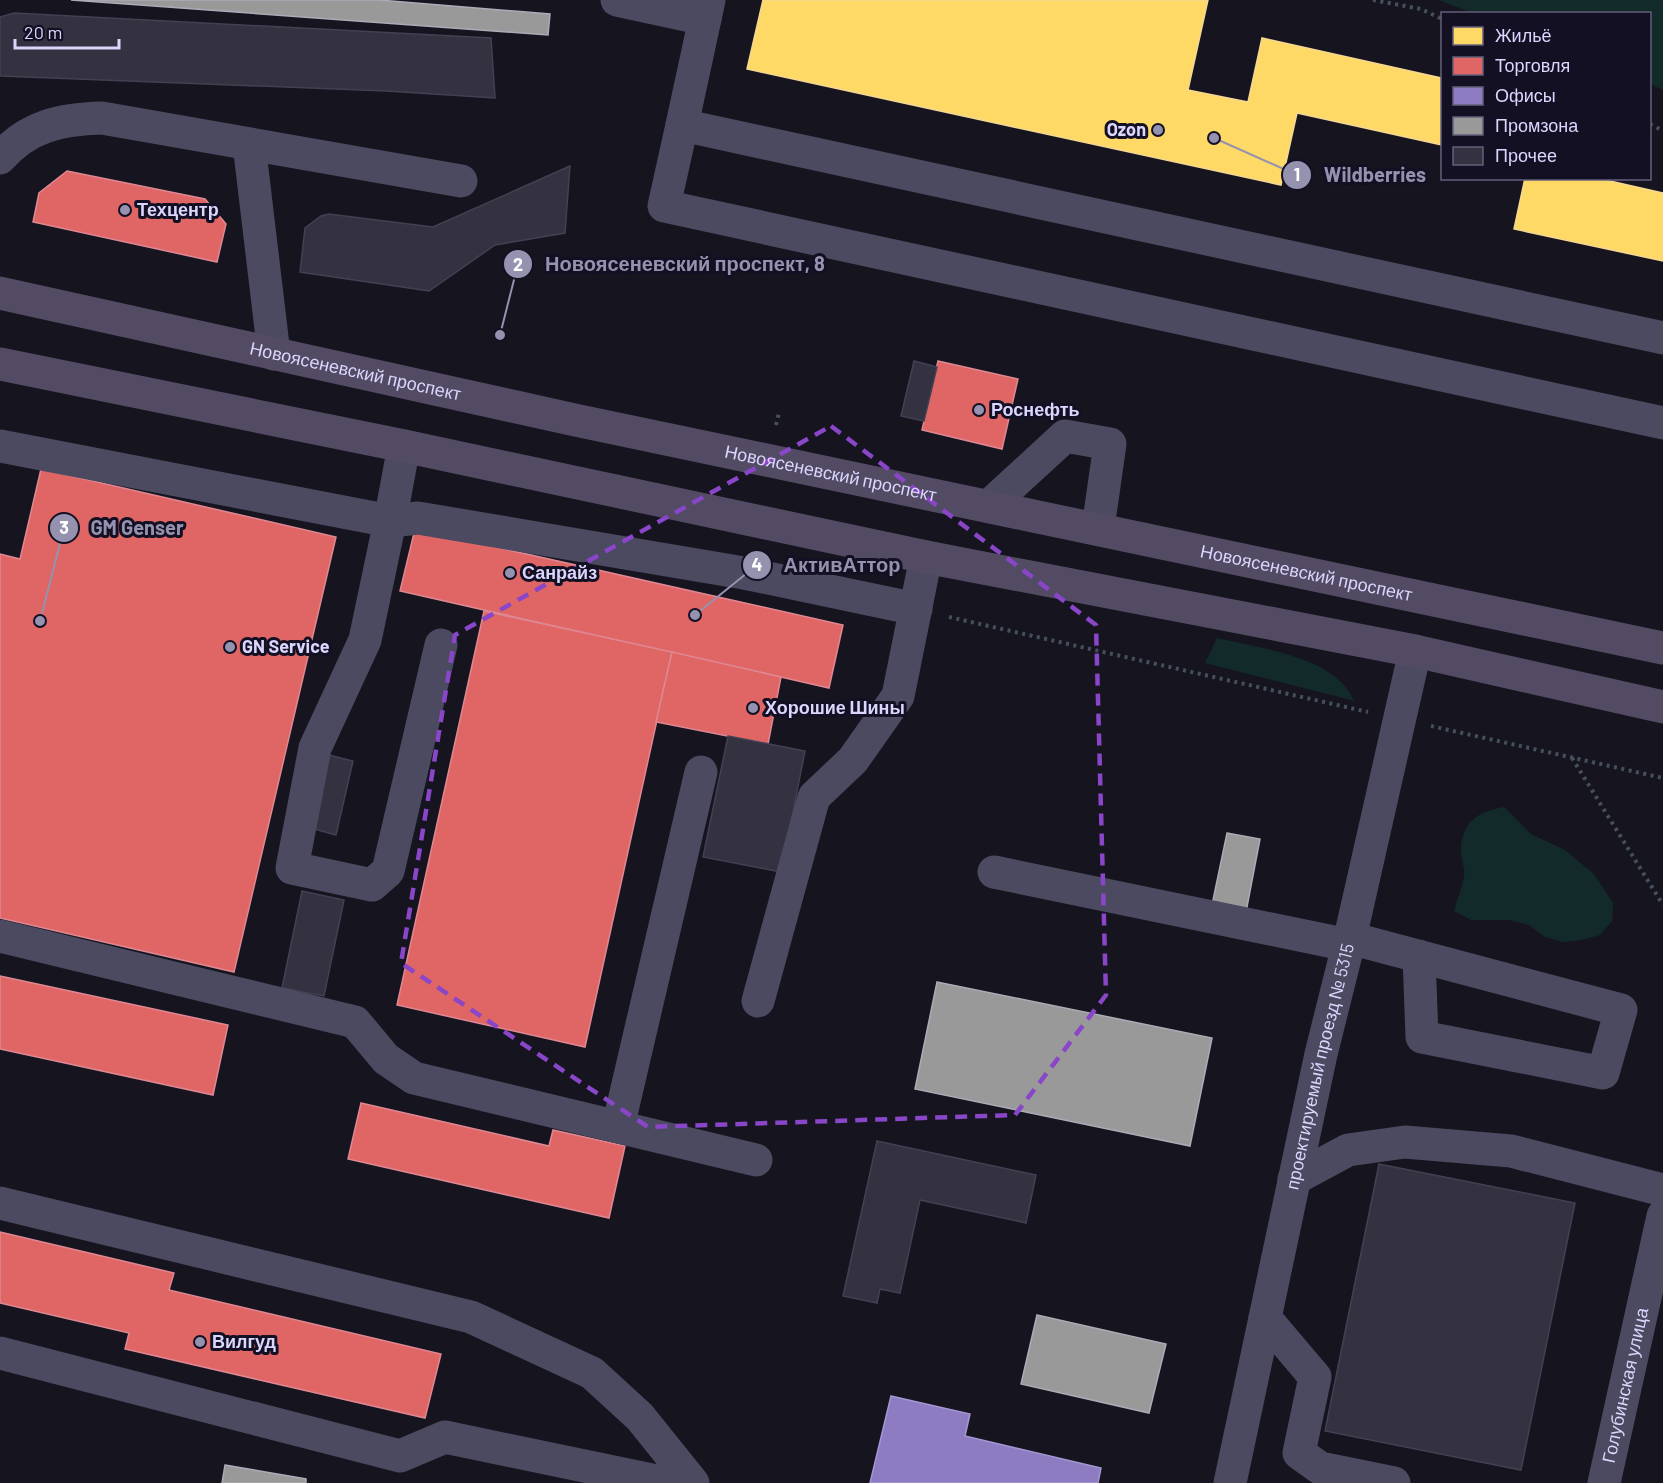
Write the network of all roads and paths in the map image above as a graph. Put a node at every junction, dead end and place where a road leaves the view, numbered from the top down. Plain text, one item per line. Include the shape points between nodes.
1 (616, 0) edge
2 (1373, 0) edge
3 (707, 10) edge
4 (1441, 19) edge
5 (682, 125) junction
6 (249, 144) junction
7 (0, 158) edge
8 (461, 181) dead end
9 (0, 293) edge
10 (1663, 338) edge
11 (274, 354) junction
12 (0, 364) edge
13 (779, 413) dead end
14 (1663, 423) edge
15 (776, 425) dead end
16 (0, 446) edge
17 (404, 446) junction
18 (989, 506) junction
19 (390, 520) junction
20 (1098, 528) junction
21 (927, 557) junction
22 (916, 609) junction
23 (441, 645) dead end
24 (1663, 648) edge
25 (1415, 651) junction
26 (1663, 707) edge
27 (1400, 719) junction
28 (1572, 758) junction
29 (701, 772) dead end
30 (1663, 778) edge
31 (994, 872) dead end
32 (1663, 906) edge
33 (0, 936) edge
34 (1349, 941) junction
35 (1419, 956) junction
36 (759, 1001) dead end
37 (618, 1126) junction
38 (756, 1160) dead end
39 (1294, 1179) junction
40 (1663, 1190) edge
41 (0, 1203) edge
42 (1663, 1216) edge
43 (1265, 1318) junction
44 (0, 1353) edge
45 (666, 1483) edge
46 (693, 1483) edge
47 (1230, 1483) edge
48 (1394, 1483) edge
49 (1604, 1483) edge

1 - 3 street
2 - 4 path via 1421,9
3 - 5 street
5 - 10 street
5 - 14 street via 664,206
6 - 7 street via 102,118 75,118 28,134
6 - 8 street
6 - 11 street
9 - 11 main road, Новоясеневский проспект
11 - 18 main road, Новоясеневский проспект
12 - 17 main road
13 - 15 path
16 - 19 street
17 - 19 street
17 - 21 main road
18 - 20 main road, Новоясеневский проспект
18 - 20 street via 1065,436 1110,444
19 - 22 street via 418,518 744,573
19 - 23 street via 365,640 315,748 292,868 372,885 388,871
20 - 24 main road, Новоясеневский проспект
21 - 22 street
21 - 25 main road
22 - 27 path
22 - 36 street via 898,696 853,760 814,797
25 - 26 main road
25 - 27 street, проектируемый проезд № 5315
27 - 28 path
27 - 34 street, проектируемый проезд № 5315
28 - 30 path
28 - 32 path
29 - 37 street
31 - 34 street
33 - 37 street via 355,1022 386,1059 414,1078
34 - 35 street
34 - 39 street, проектируемый проезд № 5315
35 - 35 street via 1621,1010 1603,1073 1422,1037
37 - 38 street
39 - 40 street via 1348,1150 1405,1142 1511,1151
39 - 43 street, проектируемый проезд № 5315
41 - 46 street via 471,1317 592,1373 640,1417
42 - 49 street, Голубинская улица
43 - 47 street, проектируемый проезд № 5315
43 - 48 street via 1315,1377 1299,1452 1320,1468
44 - 45 street via 400,1456 445,1437

